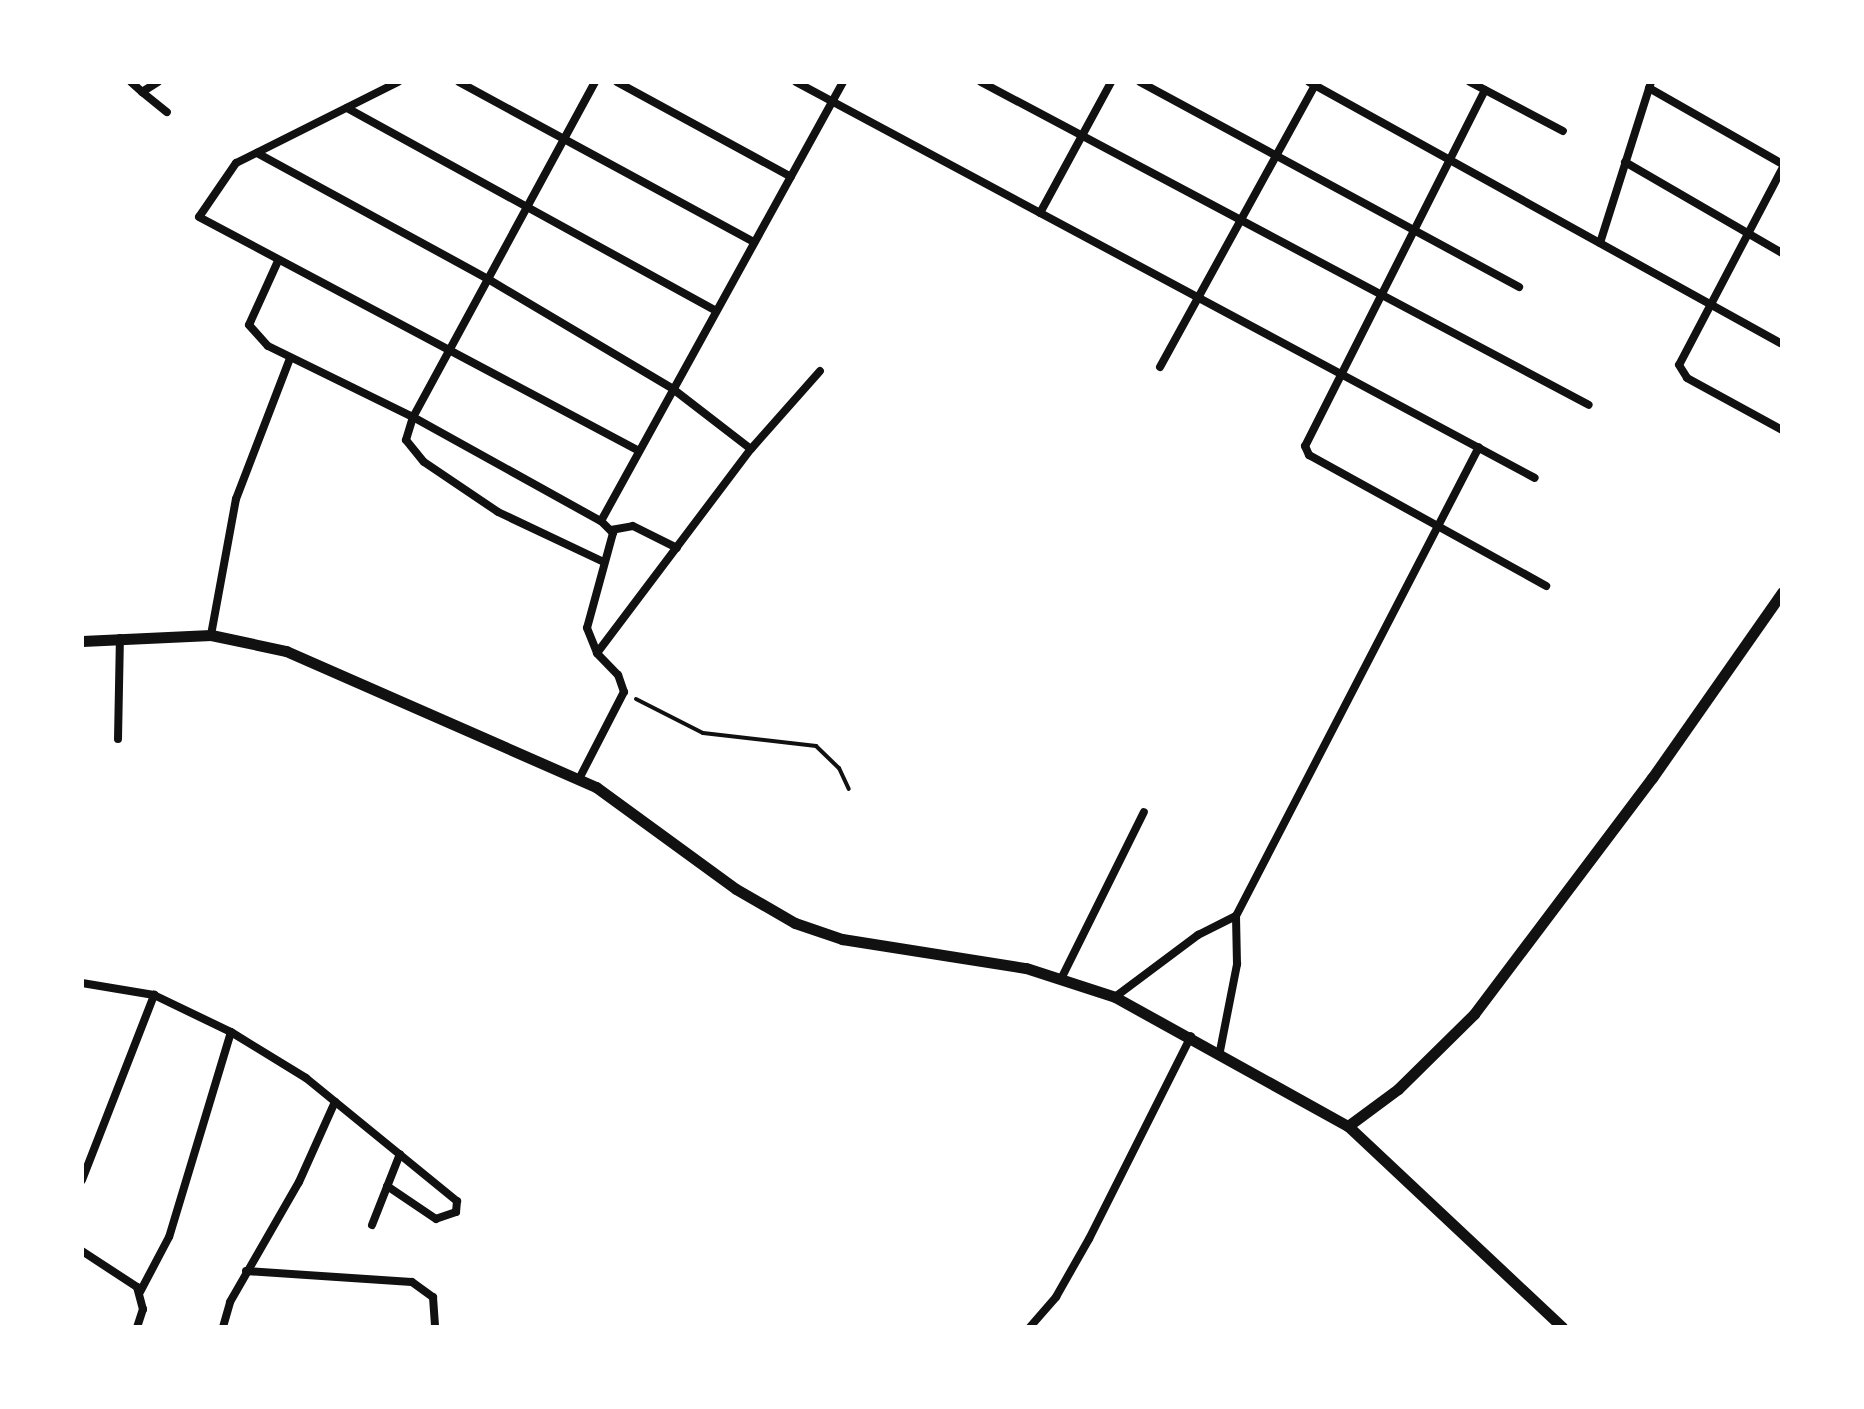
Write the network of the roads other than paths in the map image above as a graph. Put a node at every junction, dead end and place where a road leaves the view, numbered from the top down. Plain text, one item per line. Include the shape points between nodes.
1 (131, 82) edge
2 (158, 82) edge
3 (398, 82) edge
4 (459, 82) edge
5 (595, 82) edge
6 (617, 82) edge
7 (796, 82) edge
8 (843, 82) edge
9 (981, 82) edge
10 (1111, 82) edge
11 (1140, 82) edge
12 (1470, 82) edge
13 (1313, 83) edge
14 (1650, 85) edge
15 (1485, 90) junction
16 (142, 92) junction
17 (832, 102) junction
18 (347, 108) junction
19 (167, 112) dead end
20 (1563, 131) dead end
21 (1082, 136) junction
22 (563, 139) junction
23 (257, 153) junction
24 (1276, 157) junction
25 (1448, 162) junction
26 (1625, 162) junction
27 (1782, 166) edge
28 (791, 177) junction
29 (526, 207) junction
30 (1040, 213) junction
31 (1239, 221) junction
32 (1412, 232) junction
33 (1749, 233) junction
34 (754, 242) junction
35 (1600, 243) junction
36 (1782, 253) edge
37 (278, 261) junction
38 (488, 279) junction
39 (1519, 287) dead end
40 (1378, 296) junction
41 (1198, 300) junction
42 (1709, 302) junction
43 (716, 311) junction
44 (1782, 344) edge
45 (449, 349) junction
46 (290, 358) junction
47 (1160, 367) dead end
48 (820, 371) dead end
49 (1343, 375) junction
50 (673, 389) junction
51 (1589, 405) dead end
52 (413, 417) junction
53 (1782, 430) edge
54 (1479, 447) junction
55 (751, 449) junction
56 (639, 451) junction
57 (1535, 478) dead end
58 (601, 521) junction
59 (1437, 523) junction
60 (611, 530) junction
61 (677, 548) junction
62 (604, 562) junction
63 (1546, 586) dead end
64 (1782, 592) edge
65 (211, 635) junction
66 (120, 638) junction
67 (82, 641) edge
68 (597, 653) junction
69 (118, 739) dead end
70 (579, 779) junction
71 (1144, 812) dead end
72 (1236, 916) junction
73 (1062, 977) junction
74 (83, 986) edge
75 (154, 995) junction
76 (1115, 997) junction
77 (231, 1032) junction
78 (1192, 1036) junction
79 (1220, 1051) junction
80 (335, 1102) junction
81 (1348, 1126) junction
82 (400, 1154) junction
83 (82, 1180) edge
84 (387, 1186) junction
85 (372, 1225) dead end
86 (82, 1251) edge
87 (246, 1271) junction
88 (140, 1292) junction
89 (137, 1327) edge
90 (223, 1327) edge
91 (435, 1327) edge
92 (1030, 1327) edge
93 (1562, 1327) edge

1 - 16 street
2 - 16 street
3 - 18 street
4 - 22 street
5 - 22 street
6 - 28 street
7 - 17 street
8 - 17 street
9 - 21 street
10 - 21 street
11 - 24 street
12 - 15 street
13 - 24 street
13 - 25 street
14 - 26 street
14 - 27 street
15 - 20 street
15 - 25 street
16 - 19 street
17 - 28 street
17 - 30 street
18 - 23 street
18 - 29 street
21 - 30 street
21 - 31 street
22 - 29 street
22 - 34 street
23 - 37 street via 227,169 199,215
23 - 38 street
24 - 31 street
24 - 32 street
25 - 32 street
25 - 35 street
26 - 33 street
26 - 35 street
27 - 33 street
28 - 34 street
29 - 38 street
29 - 43 street
30 - 41 street
31 - 40 street
31 - 41 street
32 - 39 street
32 - 40 street
33 - 36 street
33 - 42 street
34 - 43 street
35 - 42 street
37 - 45 street
37 - 46 street via 249,325 268,346
38 - 45 street
38 - 50 street
40 - 49 street
40 - 51 street
41 - 47 street
41 - 49 street
42 - 44 street
42 - 53 street via 1680,371
43 - 50 street
45 - 52 street
45 - 56 street
46 - 52 street
46 - 65 street via 236,499
48 - 55 street
49 - 54 street
49 - 59 street via 1306,440 1305,451
50 - 55 street
50 - 56 street
52 - 58 street
52 - 62 street via 407,430 410,450 450,482 498,512
54 - 57 street
54 - 59 street
55 - 61 street
56 - 58 street
58 - 60 street
59 - 63 street
59 - 72 street
60 - 61 street via 633,526
60 - 62 street via 615,540
61 - 68 street
62 - 68 street via 587,628
64 - 81 street via 1652,778 1474,1014 1398,1089
65 - 66 street
65 - 70 street via 259,643 334,668
66 - 67 street
66 - 69 street
68 - 70 street via 618,675 624,692
70 - 73 street via 736,889 795,923 842,939 936,951
71 - 73 street
72 - 76 street via 1198,935
72 - 79 street via 1237,964
73 - 76 street
74 - 75 street
75 - 77 street
75 - 83 street
76 - 78 street
77 - 80 street
77 - 88 street via 169,1237
78 - 79 street
78 - 92 street via 1089,1239 1056,1297
79 - 81 street
80 - 82 street
80 - 87 street via 299,1182
81 - 93 street
82 - 84 street
82 - 84 street via 457,1201 456,1212 436,1219
84 - 85 street
86 - 88 street
87 - 90 street
87 - 91 street via 412,1282 433,1297
88 - 89 street via 143,1309

